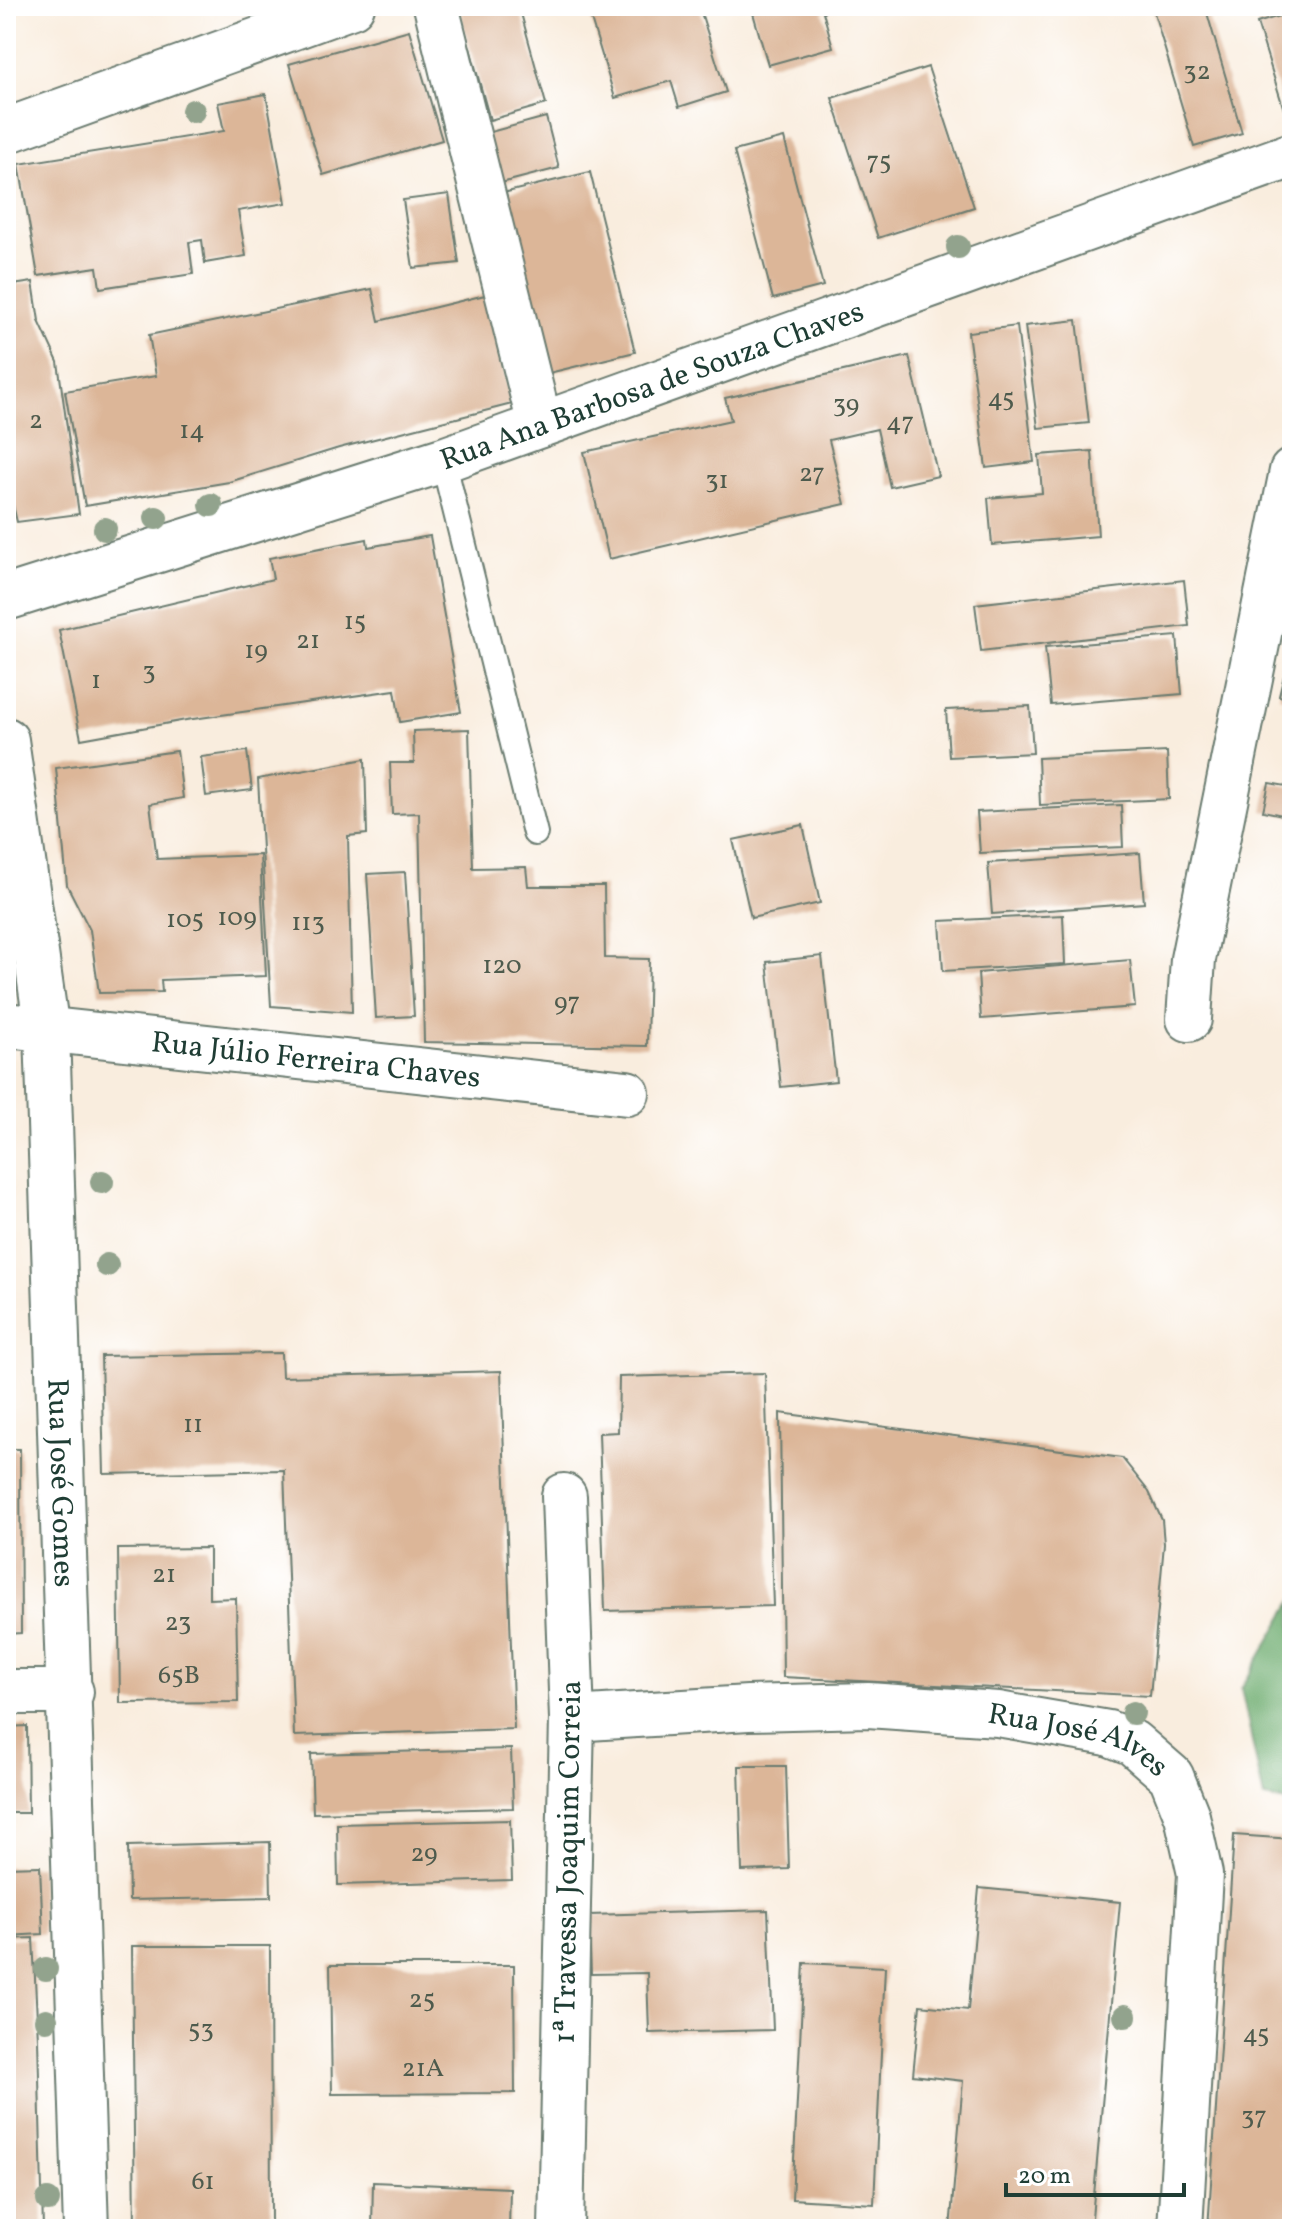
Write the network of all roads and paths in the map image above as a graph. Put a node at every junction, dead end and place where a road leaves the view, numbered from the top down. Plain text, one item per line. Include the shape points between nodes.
1 (352, 6) edge
2 (436, 6) edge
3 (6, 131) edge
4 (1292, 155) edge
5 (540, 425) junction
6 (443, 460) junction
7 (1292, 471) edge
8 (6, 598) edge
9 (6, 740) edge
10 (535, 833) dead end
11 (1189, 1019) dead end
12 (27, 1028) edge
13 (627, 1093) dead end
14 (564, 1496) dead end
15 (6, 1692) edge
16 (71, 1692) junction
17 (572, 1719) junction
18 (86, 2229) edge
19 (561, 2229) edge
20 (1180, 2229) edge

1 - 3 street
2 - 5 street
4 - 5 street, Rua Ana Barbosa de Souza Chaves
5 - 6 street, Rua Ana Barbosa de Souza Chaves
6 - 8 street, Rua Ana Barbosa de Souza Chaves
6 - 10 lane
7 - 11 street via 1193,959
9 - 12 street, Rua José Gomes
12 - 13 street, Rua Júlio Ferreira Chaves
12 - 16 street, Rua José Gomes
14 - 17 street, 1ª Travessa Joaquim Correia
15 - 16 street
16 - 18 street, Rua José Gomes
17 - 19 street, 1ª Travessa Joaquim Correia
17 - 20 street, Rua José Alves via 868,1705 998,1714 1108,1733 1133,1743 1171,1776 1200,1874

